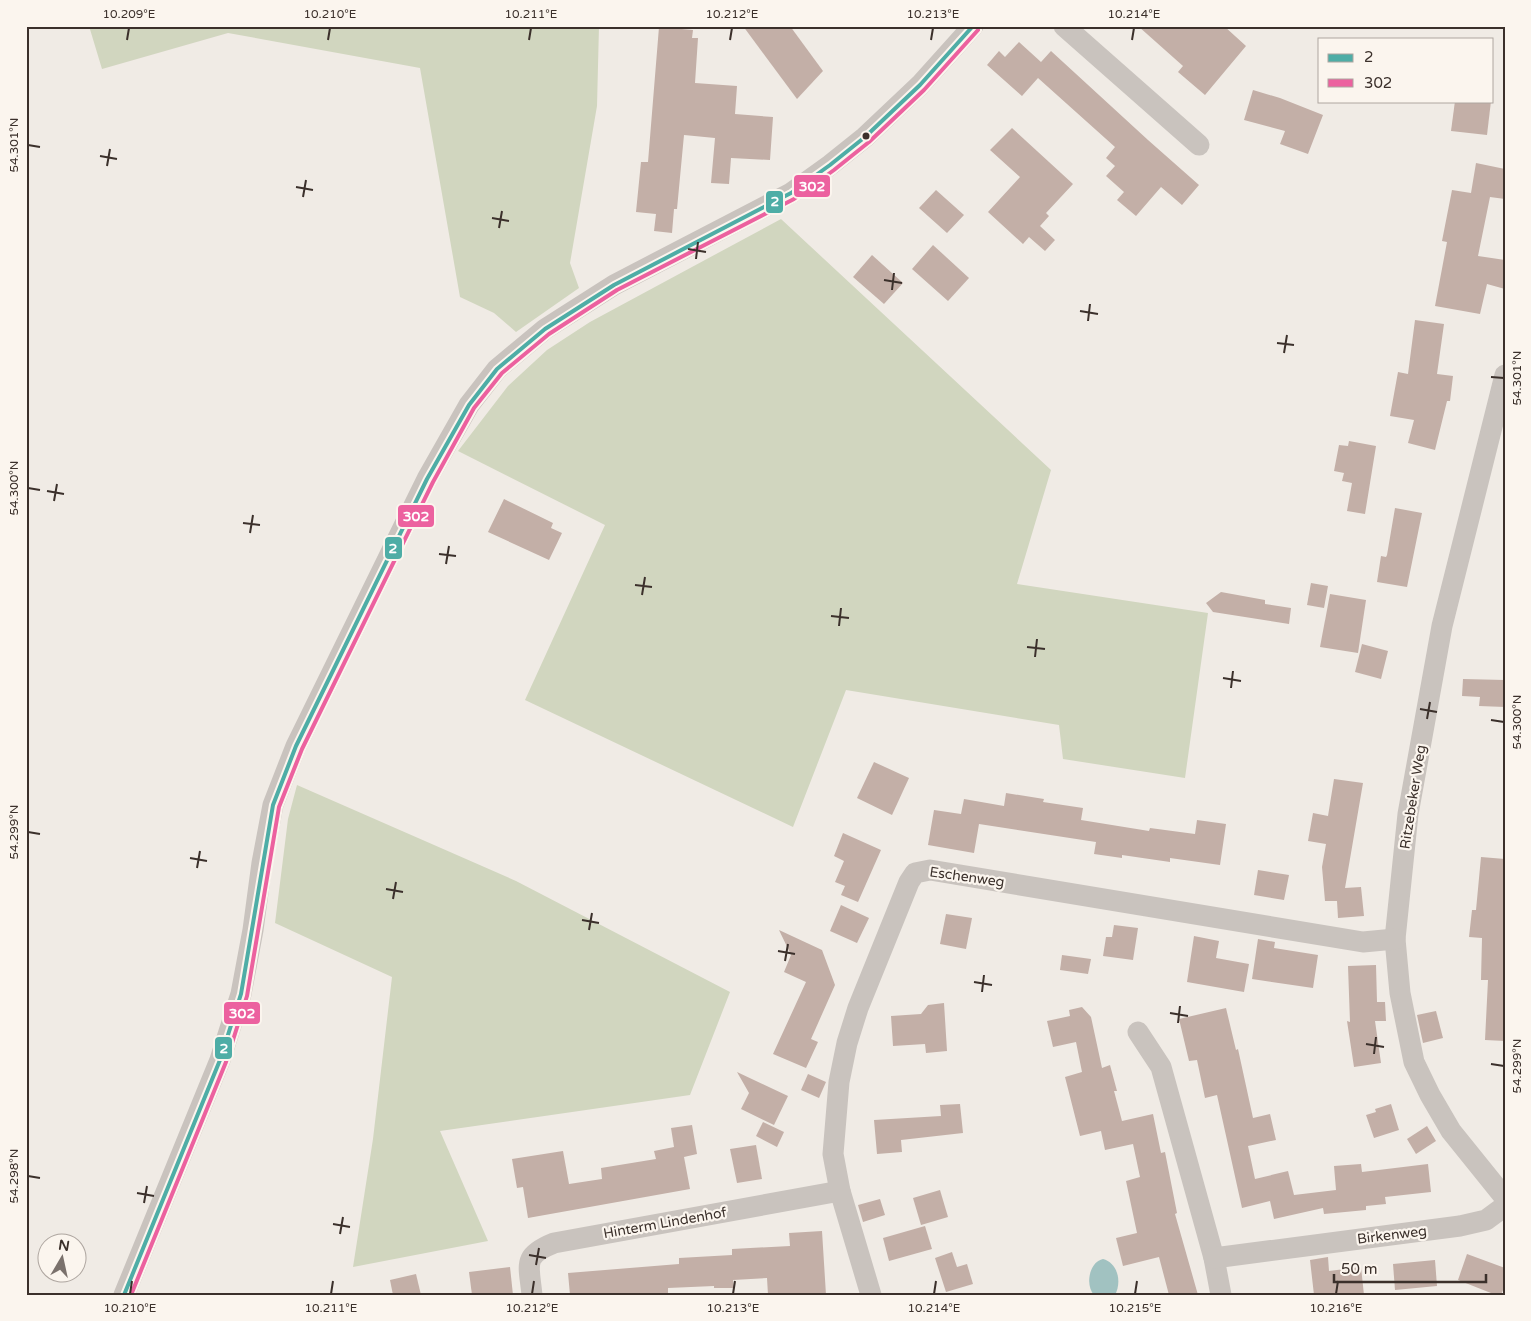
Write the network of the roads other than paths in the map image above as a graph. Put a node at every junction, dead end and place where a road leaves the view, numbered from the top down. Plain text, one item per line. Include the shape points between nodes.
1 (974, 26) edge
2 (1064, 26) edge
3 (1199, 145) dead end
4 (1505, 375) edge
5 (1395, 939) junction
6 (1138, 1032) dead end
7 (840, 1191) junction
8 (1505, 1198) edge
9 (1505, 1206) edge
10 (1214, 1258) junction
11 (124, 1295) edge
12 (532, 1295) edge
13 (871, 1295) edge
14 (1221, 1295) edge

1 - 11 street via 920,85 830,165 791,193 614,285 545,329 497,369 469,405 396,541 296,746 273,805 241,994 220,1060
2 - 3 street
4 - 5 street, Ritzebeker Weg via 1442,626 1408,814
5 - 7 street, Eschenweg via 1363,942 930,870 915,873 858,1008 847,1043 839,1082 833,1154
5 - 8 street, Ritzebeker Weg via 1400,993 1414,1062 1451,1131
6 - 10 street via 1161,1066
7 - 12 street, Hinterm Lindenhof via 554,1243 532,1256
7 - 13 street, Eschenweg
9 - 10 street, Birkenweg via 1486,1220 1460,1226
10 - 14 street

